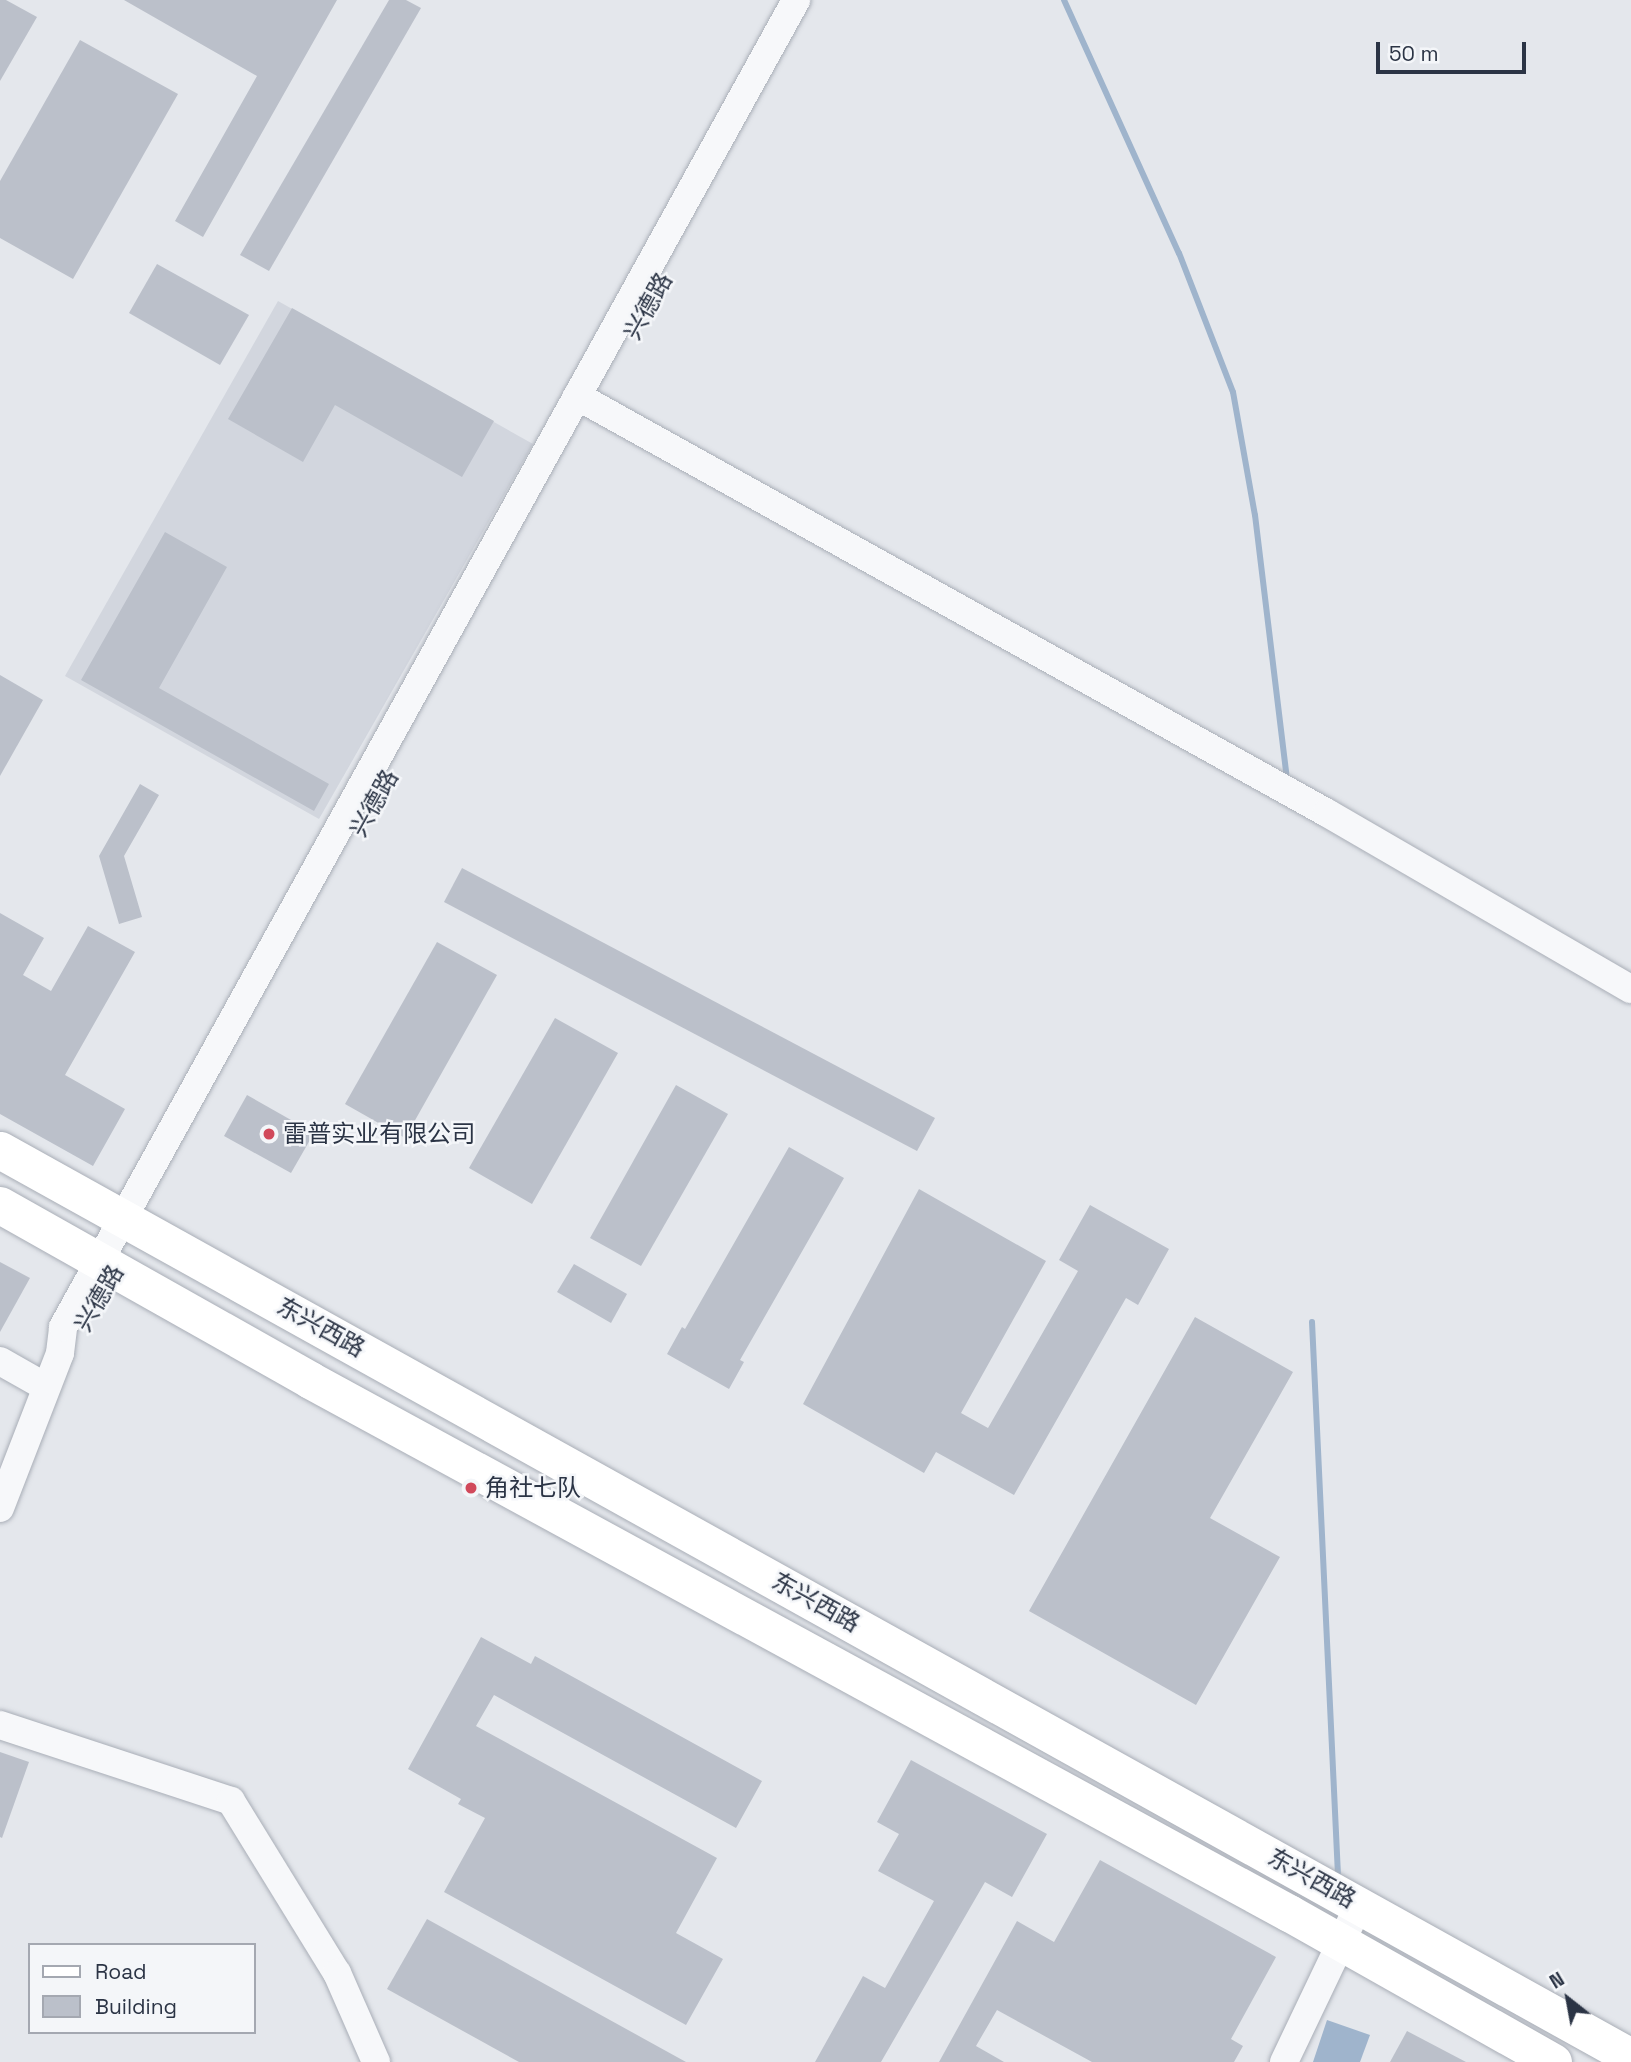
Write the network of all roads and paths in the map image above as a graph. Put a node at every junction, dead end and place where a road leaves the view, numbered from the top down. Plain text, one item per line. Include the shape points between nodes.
1 (796, 0) edge
2 (818, 0) edge
3 (586, 400) junction
4 (1631, 989) edge
5 (0, 1150) edge
6 (0, 1205) edge
7 (131, 1223) junction
8 (108, 1265) junction
9 (0, 1361) edge
10 (46, 1387) junction
11 (0, 1508) edge
12 (0, 1724) edge
13 (1348, 1898) junction
14 (1341, 1943) junction
15 (1631, 2057) edge
16 (376, 2062) edge
17 (1284, 2062) edge
18 (1553, 2062) edge

1 - 3 street, 兴德路
2 - 3 street, 兴德路
3 - 4 street via 1315,806
3 - 7 street, 兴德路
5 - 7 main road, 东兴西路
6 - 8 main road, 东兴西路
7 - 8 street, 兴德路
7 - 13 main road, 东兴西路
8 - 10 street, 兴德路 via 63,1327 60,1353
8 - 14 main road, 东兴西路
9 - 10 street
10 - 11 street, 兴德路
12 - 16 street via 231,1801 337,1973
13 - 14 street
13 - 15 main road, 东兴西路
14 - 17 street
14 - 18 main road, 东兴西路

